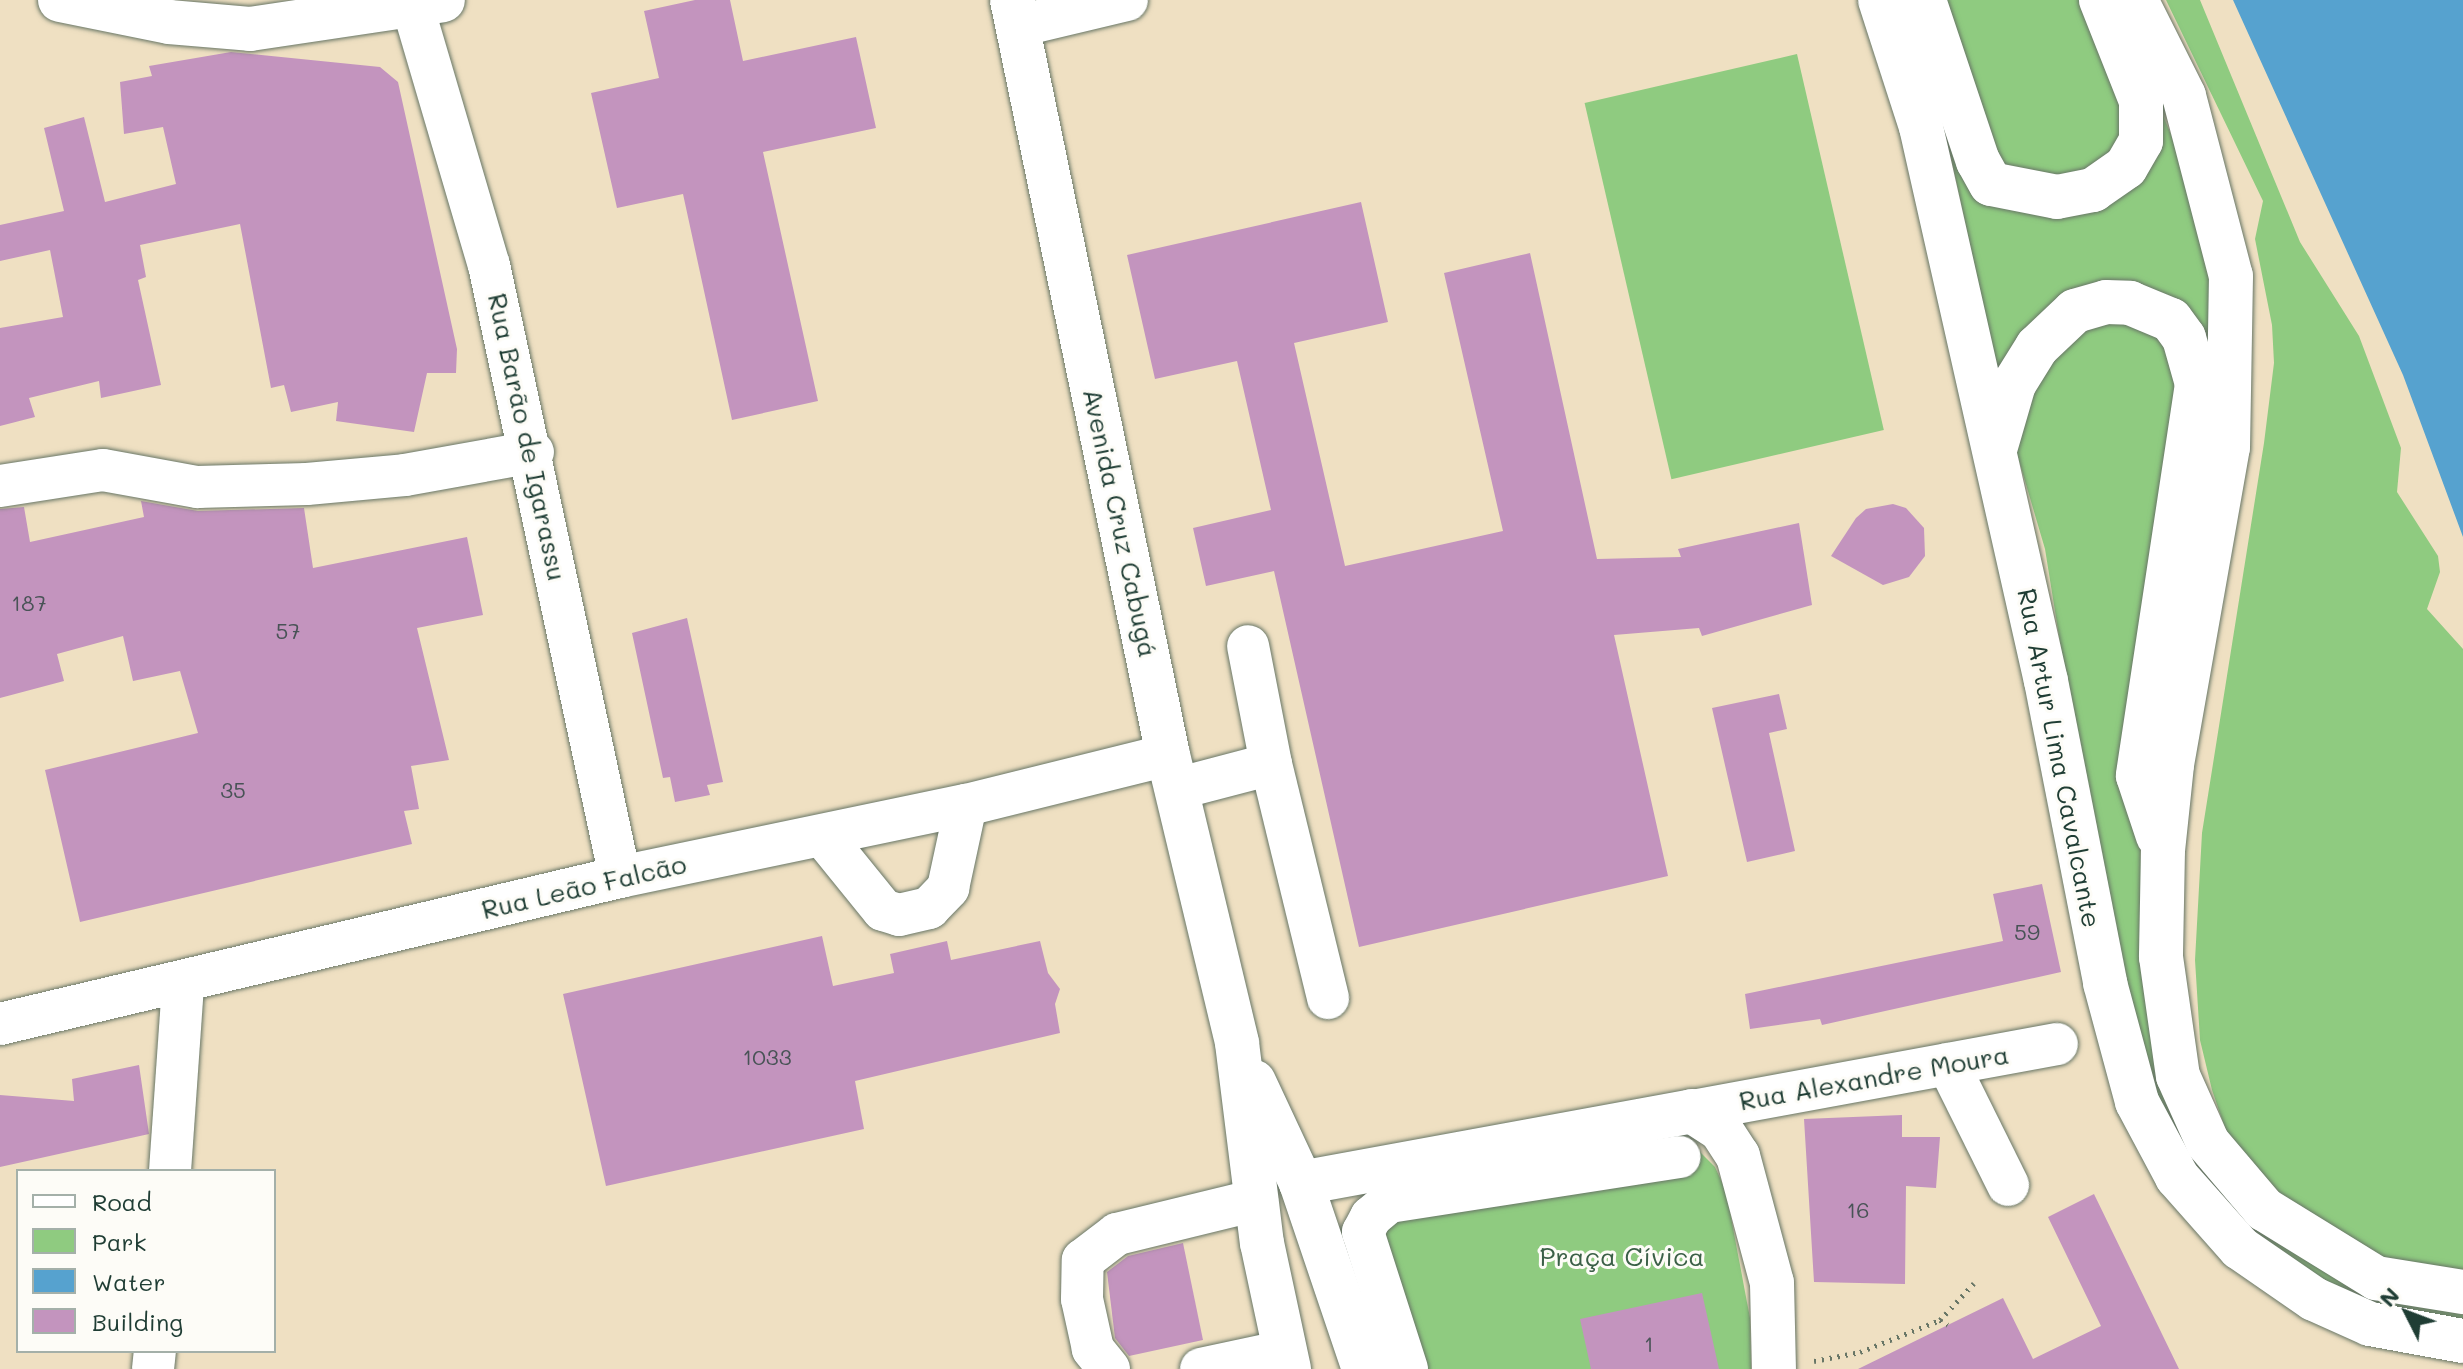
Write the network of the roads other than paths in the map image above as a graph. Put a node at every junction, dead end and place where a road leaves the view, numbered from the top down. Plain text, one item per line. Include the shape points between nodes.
1 (60, 0) edge
2 (1127, 0) edge
3 (1880, 0) edge
4 (1924, 0) edge
5 (2101, 0) edge
6 (2136, 0) edge
7 (427, 2) edge
8 (1015, 13) edge
9 (1994, 449) junction
10 (533, 452) junction
11 (0, 486) edge
12 (1248, 646) dead end
13 (1271, 764) junction
14 (1172, 772) junction
15 (966, 805) junction
16 (823, 836) junction
17 (2163, 850) junction
18 (620, 877) junction
19 (183, 984) junction
20 (1328, 998) dead end
21 (0, 1024) edge
22 (1237, 1043) junction
23 (2057, 1044) dead end
24 (1948, 1064) junction
25 (1692, 1111) junction
26 (1680, 1157) dead end
27 (170, 1169) edge
28 (1301, 1183) junction
29 (2008, 1185) dead end
30 (1257, 1200) junction
31 (2463, 1292) edge
32 (2463, 1341) edge
33 (1297, 1363) edge
34 (1791, 1366) edge
35 (1109, 1369) edge
36 (1201, 1369) edge
37 (1364, 1369) edge
38 (1407, 1369) edge

1 - 7 main road via 169,22 250,29
2 - 8 street
3 - 9 main road, Rua Artur Lima Cavalcante via 1921,127
4 - 5 main road via 1978,161 1991,184 2057,197 2093,190 2126,167 2141,141 2141,101
6 - 17 main road via 2184,96 2231,276 2228,447 2172,765
7 - 10 street, Rua Barão de Igarassu
8 - 14 main road, Avenida Cruz Cabugá
9 - 17 main road via 2014,384 2037,347 2075,311 2106,302 2130,303 2171,320 2184,338 2197,384 2138,776
9 - 32 main road, Rua Artur Lima Cavalcante via 2102,968 2137,1102 2177,1177 2240,1248 2314,1299 2370,1324
10 - 11 street via 405,475 307,484 197,487 103,470
10 - 18 street, Rua Barão de Igarassu
12 - 13 street
13 - 14 street, Rua Leão Falcão
13 - 20 street
14 - 15 street, Rua Leão Falcão
14 - 22 main road, Avenida Cruz Cabugá
15 - 16 street, Rua Leão Falcão
15 - 16 street via 948,888 929,908 899,915 883,910
16 - 18 street, Rua Leão Falcão
17 - 31 main road via 2161,957 2178,1076 2208,1143 2264,1209 2328,1254 2376,1278
18 - 19 street, Rua Leão Falcão
19 - 21 street, Rua Leão Falcão
19 - 27 street
22 - 28 main road, Avenida Cruz Cabugá
22 - 30 main road, Avenida Cruz Cabugá
23 - 24 street, Rua Alexandre Moura
24 - 25 street, Rua Alexandre Moura
24 - 29 street
25 - 28 main road
25 - 34 main road via 1721,1130 1738,1156
26 - 38 street via 1389,1202 1363,1232
28 - 37 main road, Avenida Cruz Cabugá
30 - 33 main road, Avenida Cruz Cabugá via 1262,1243
30 - 35 street via 1117,1234 1083,1260 1082,1299 1093,1349
33 - 36 street

